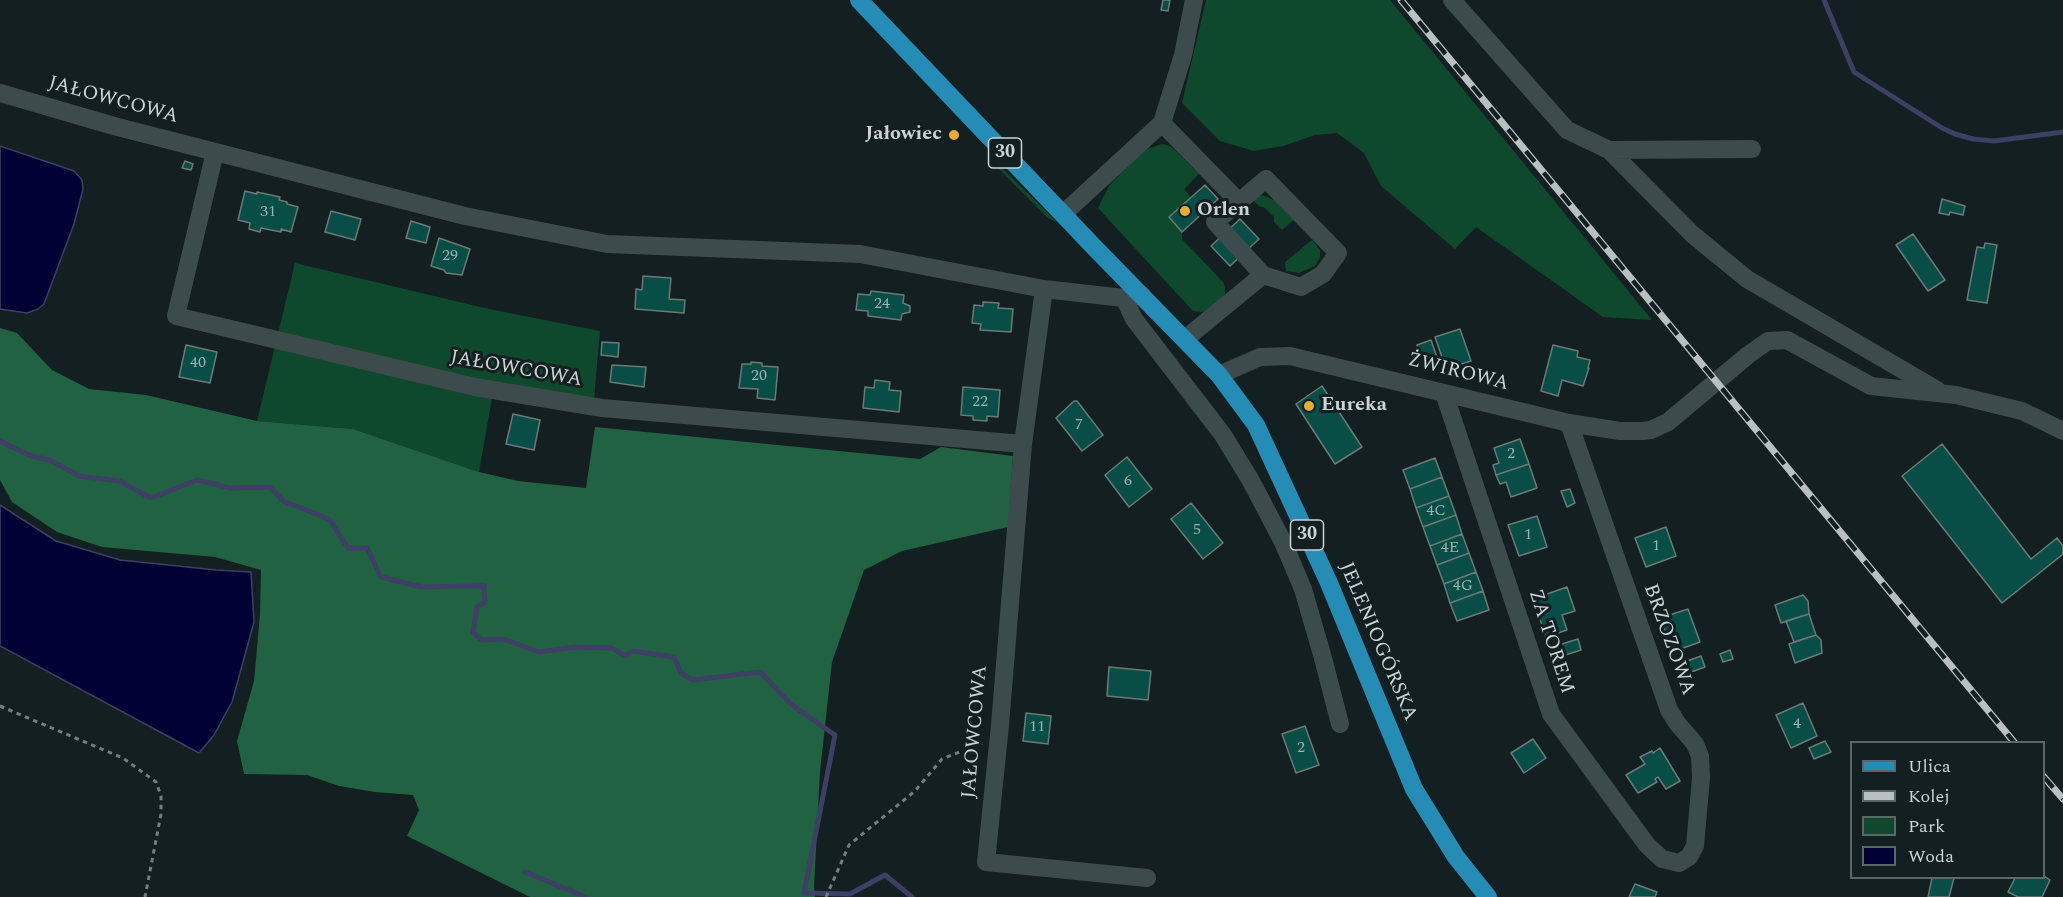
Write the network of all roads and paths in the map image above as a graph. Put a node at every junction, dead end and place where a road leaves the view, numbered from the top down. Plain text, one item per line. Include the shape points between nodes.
1 (859, 0) edge
2 (1194, 0) edge
3 (1452, 0) edge
4 (0, 93) edge
5 (1162, 123) junction
6 (1752, 149) dead end
7 (1609, 150) junction
8 (215, 152) junction
9 (1239, 202) junction
10 (1063, 214) junction
11 (1263, 275) junction
12 (1044, 289) junction
13 (1133, 297) junction
14 (1185, 339) junction
15 (1219, 375) junction
16 (1444, 393) junction
17 (1942, 393) junction
18 (1569, 423) junction
19 (2063, 431) edge
20 (1023, 444) junction
21 (0, 706) edge
22 (1340, 724) dead end
23 (998, 736) junction
24 (1679, 863) joint
25 (1147, 878) dead end
26 (144, 897) edge
27 (826, 897) edge
28 (1488, 897) edge

1 - 10 main road, 30
2 - 5 street
3 - 7 street via 1567,130
4 - 8 street, JAŁOWCOWA
5 - 9 street
5 - 10 street
6 - 7 street
7 - 17 street via 1692,234 1747,279
8 - 12 street, JAŁOWCOWA via 465,216 607,244 860,254
8 - 20 street, JAŁOWCOWA via 176,316 475,387 602,408
9 - 11 street via 1215,222
9 - 11 street via 1266,179 1338,253 1323,274 1301,287
10 - 13 main road, JELENIOGÓRSKA / 30
11 - 14 street
12 - 13 street, JAŁOWCOWA
12 - 20 street, JAŁOWCOWA
13 - 14 main road, JELENIOGÓRSKA / 30
13 - 22 street via 1134,319 1223,435 1282,542 1303,589
14 - 15 main road, JELENIOGÓRSKA / 30
15 - 16 street, ŻWIROWA via 1260,357 1290,356
15 - 28 main road, JELENIOGÓRSKA / 30 via 1256,425 1329,583 1414,789 1456,857
16 - 18 street, ŻWIROWA
16 - 24 street, ZA TOREM via 1551,714 1647,845 1662,859
17 - 18 street, ŻWIROWA via 1871,386 1787,340 1768,341 1661,426 1620,431
17 - 19 street via 2022,411
18 - 24 street, BRZOZOWA via 1669,710 1700,756 1695,846 1689,857
20 - 23 street, JAŁOWCOWA
21 - 26 path via 123,758 156,782 161,814
23 - 25 street, JAŁOWCOWA via 986,862
23 - 27 path via 942,759 915,791 849,845

